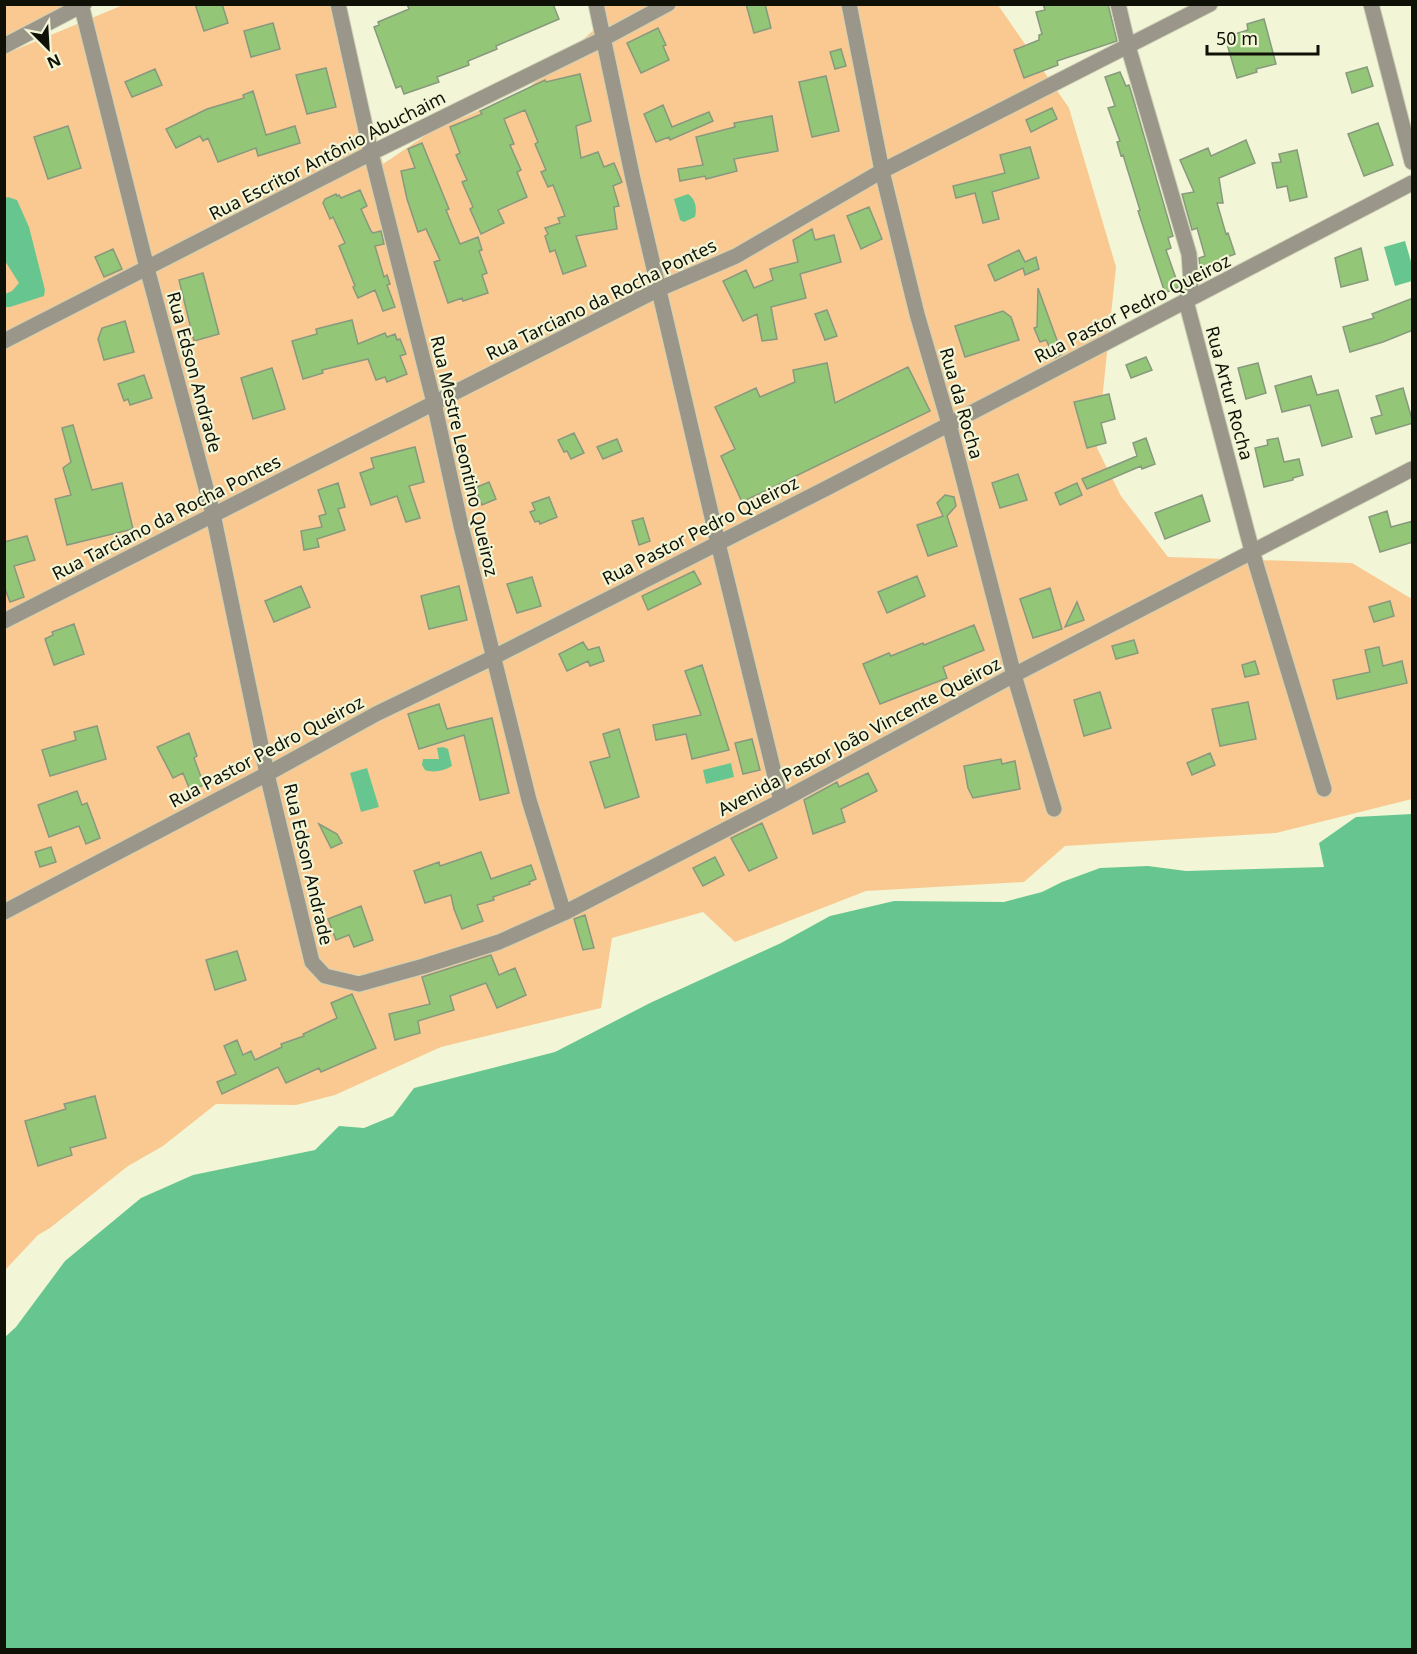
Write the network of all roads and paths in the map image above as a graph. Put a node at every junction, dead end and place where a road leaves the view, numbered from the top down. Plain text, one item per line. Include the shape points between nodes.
1 (338, 4) edge
2 (596, 4) edge
3 (668, 4) edge
4 (849, 4) edge
5 (1118, 4) edge
6 (1210, 4) edge
7 (1371, 4) edge
8 (82, 5) edge
9 (603, 39) junction
10 (4, 46) edge
11 (1128, 46) junction
12 (371, 153) junction
13 (1413, 162) edge
14 (882, 171) junction
15 (1413, 183) edge
16 (147, 268) junction
17 (659, 289) junction
18 (1186, 301) junction
19 (4, 341) edge
20 (434, 403) junction
21 (949, 424) junction
22 (1413, 469) edge
23 (213, 514) junction
24 (718, 543) junction
25 (1252, 551) junction
26 (4, 621) edge
27 (494, 657) junction
28 (1014, 675) junction
29 (267, 774) junction
30 (1324, 789) dead end
31 (781, 801) junction
32 (1054, 809) dead end
33 (4, 912) edge
34 (564, 913) junction
35 (312, 962) joint

1 - 12 street, Rua Mestre Leontino Queiroz
2 - 9 street
3 - 9 street, Rua Escritor Antônio Abuchaim
4 - 14 street, Rua da Rocha
5 - 11 street, Rua Artur Rocha
6 - 11 street, Rua Tarciano da Rocha Pontes
7 - 13 street
8 - 10 street
8 - 16 street, Rua Edson Andrade
9 - 12 street, Rua Escritor Antônio Abuchaim
9 - 17 street
11 - 14 street, Rua Tarciano da Rocha Pontes
11 - 18 street, Rua Artur Rocha via 1189,254 1191,282
12 - 16 street, Rua Escritor Antônio Abuchaim
12 - 20 street, Rua Mestre Leontino Queiroz
14 - 17 street, Rua Tarciano da Rocha Pontes via 736,255
14 - 21 street, Rua da Rocha
15 - 18 street, Rua Pastor Pedro Queiroz
16 - 19 street, Rua Escritor Antônio Abuchaim
16 - 23 street, Rua Edson Andrade
17 - 20 street, Rua Tarciano da Rocha Pontes
17 - 24 street
18 - 21 street, Rua Pastor Pedro Queiroz
18 - 25 street, Rua Artur Rocha
20 - 23 street, Rua Tarciano da Rocha Pontes
20 - 27 street, Rua Mestre Leontino Queiroz
21 - 24 street, Rua Pastor Pedro Queiroz
21 - 28 street, Rua da Rocha
22 - 25 street, Avenida Pastor João Vincente Queiroz
23 - 26 street, Rua Tarciano da Rocha Pontes
23 - 29 street, Rua Edson Andrade
24 - 27 street, Rua Pastor Pedro Queiroz
24 - 31 street
25 - 28 street, Avenida Pastor João Vincente Queiroz
25 - 30 street, Rua Artur Rocha
27 - 29 street, Rua Pastor Pedro Queiroz via 376,714
27 - 34 street, Rua Mestre Leontino Queiroz via 529,800
28 - 31 street, Avenida Pastor João Vincente Queiroz
28 - 32 street, Rua da Rocha
29 - 33 street, Rua Pastor Pedro Queiroz
29 - 35 street, Rua Edson Andrade
31 - 34 street, Avenida Pastor João Vincente Queiroz
34 - 35 street, Avenida Pastor João Vincente Queiroz via 499,942 359,984 325,976

